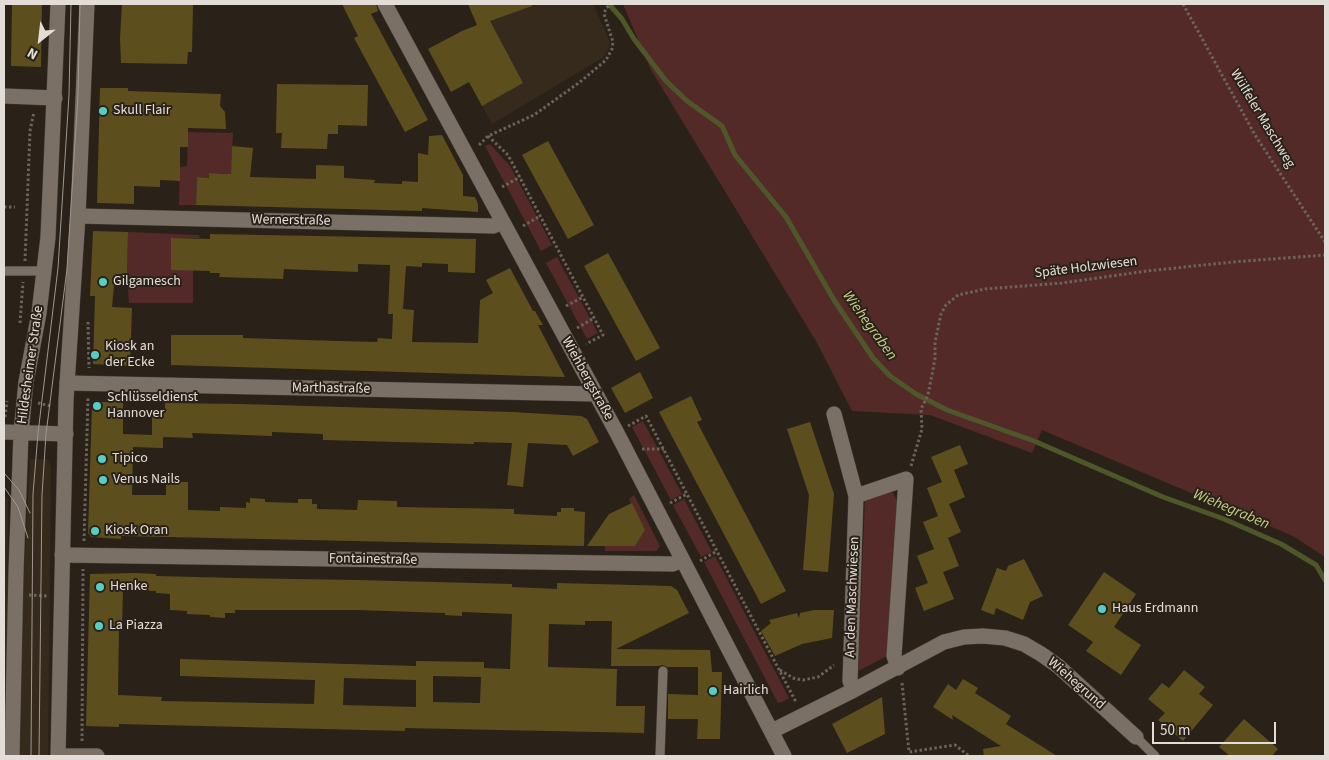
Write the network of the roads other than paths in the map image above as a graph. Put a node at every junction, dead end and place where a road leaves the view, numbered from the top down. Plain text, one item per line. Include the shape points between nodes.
1 (58, 4) edge
2 (87, 4) edge
3 (385, 4) edge
4 (4, 96) edge
5 (55, 98) junction
6 (78, 216) junction
7 (503, 222) junction
8 (44, 270) junction
9 (4, 271) edge
10 (67, 383) junction
11 (595, 394) junction
12 (834, 414) dead end
13 (4, 432) edge
14 (22, 432) junction
15 (66, 434) junction
16 (856, 496) junction
17 (62, 555) junction
18 (682, 560) junction
19 (898, 668) junction
20 (664, 671) dead end
21 (854, 690) junction
22 (772, 731) junction
23 (1136, 737) joint
24 (12, 756) edge
25 (58, 756) edge
26 (82, 756) edge
27 (97, 756) edge
28 (660, 756) edge
29 (784, 756) edge
30 (1155, 756) edge

1 - 5 street, Hildesheimer Straße
2 - 6 street
3 - 7 street, Wiehbergstraße
4 - 5 street
5 - 8 street, Hildesheimer Straße
6 - 7 street, Wernerstraße via 483,226
6 - 10 street
7 - 11 street, Wiehbergstraße
8 - 9 lane
8 - 14 street, Hildesheimer Straße via 26,382
10 - 11 street, Marthastraße
10 - 15 street
11 - 18 street, Wiehbergstraße
12 - 16 street, An den Maschwiesen
13 - 14 street
14 - 15 street
14 - 24 street, Hildesheimer Straße
15 - 17 street
16 - 19 street via 906,479 894,656
16 - 21 street, An den Maschwiesen via 850,681
17 - 18 street, Fontainestraße via 673,564
17 - 25 street
18 - 22 street, Wiehbergstraße
19 - 21 street, Wiehegrund
19 - 23 street, Wiehegrund via 944,642 964,637 1004,638 1024,644 1058,666
20 - 28 lane
21 - 22 street
22 - 29 street, Wiehbergstraße
23 - 30 lane
25 - 26 street
26 - 27 street

